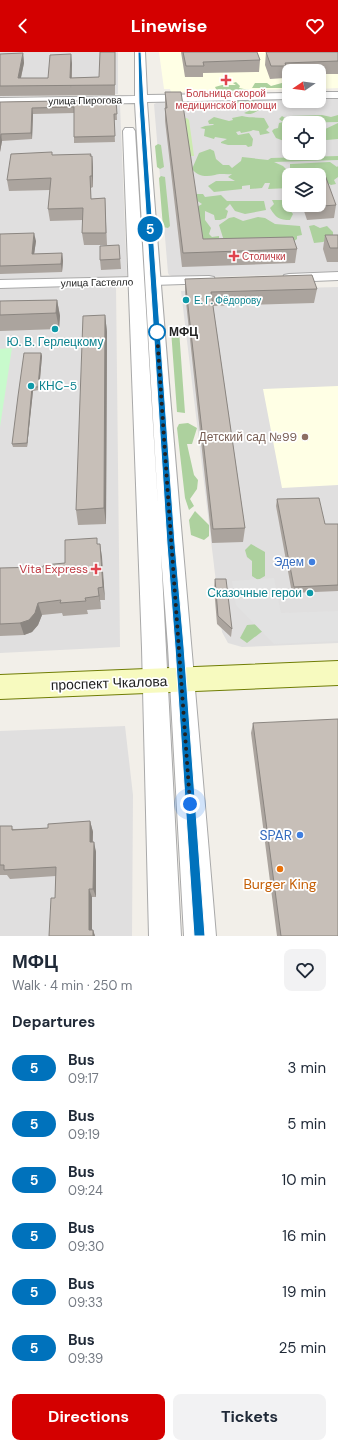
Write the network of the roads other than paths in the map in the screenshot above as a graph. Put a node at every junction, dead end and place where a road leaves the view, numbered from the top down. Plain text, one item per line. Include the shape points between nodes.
1 (127, 52) edge
2 (140, 52) edge
3 (326, 95) edge
4 (338, 95) edge
5 (282, 96) edge
6 (135, 99) junction
7 (0, 102) edge
8 (338, 276) edge
9 (276, 278) edge
10 (222, 279) edge
11 (144, 281) junction
12 (0, 284) edge
13 (338, 673) edge
14 (169, 681) junction
15 (0, 687) edge
16 (165, 936) edge
17 (200, 936) edge

1 - 6 street
2 - 6 street
3 - 4 street
5 - 6 street, улица Пирогова
6 - 7 street, улица Пирогова
6 - 11 street
8 - 9 street
10 - 11 street, улица Гастелло
11 - 12 street, улица Гастелло
11 - 14 street
13 - 14 main road, проспект Чкалова
14 - 15 main road, проспект Чкалова
14 - 16 street
14 - 17 street

